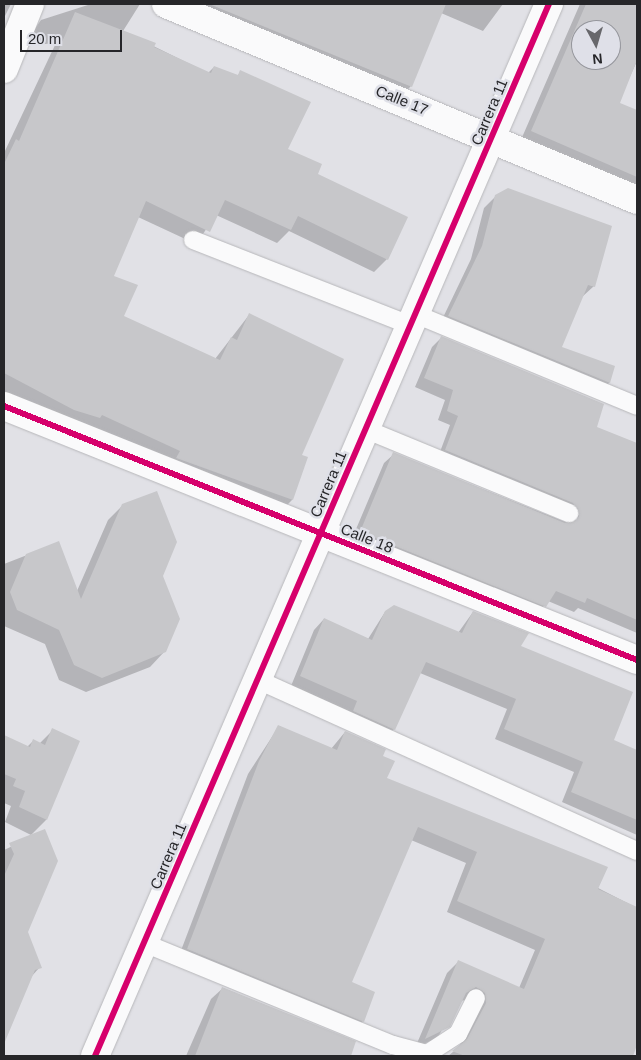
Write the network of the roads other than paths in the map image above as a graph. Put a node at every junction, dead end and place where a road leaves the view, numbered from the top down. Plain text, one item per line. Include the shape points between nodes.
1 (30, 4) edge
2 (166, 4) edge
3 (549, 4) edge
4 (4, 69) edge
5 (492, 136) junction
6 (637, 200) edge
7 (193, 240) dead end
8 (413, 320) junction
9 (4, 406) edge
10 (637, 406) edge
11 (365, 429) junction
12 (569, 513) dead end
13 (321, 533) junction
14 (637, 660) edge
15 (258, 680) junction
16 (637, 851) edge
17 (144, 943) junction
18 (476, 998) dead end
19 (95, 1056) edge

1 - 4 street
2 - 5 street, Calle 17
3 - 5 street, Carrera 11
5 - 6 street, Calle 17
5 - 8 street, Carrera 11
7 - 8 lane
8 - 10 lane
8 - 11 street, Carrera 11
9 - 13 street, Calle 18
11 - 12 lane
11 - 13 street, Carrera 11
13 - 14 street, Calle 18
13 - 15 street, Carrera 11
15 - 16 lane
15 - 17 street, Carrera 11
17 - 18 lane via 375,1038 427,1054 458,1034
17 - 19 street, Carrera 11

